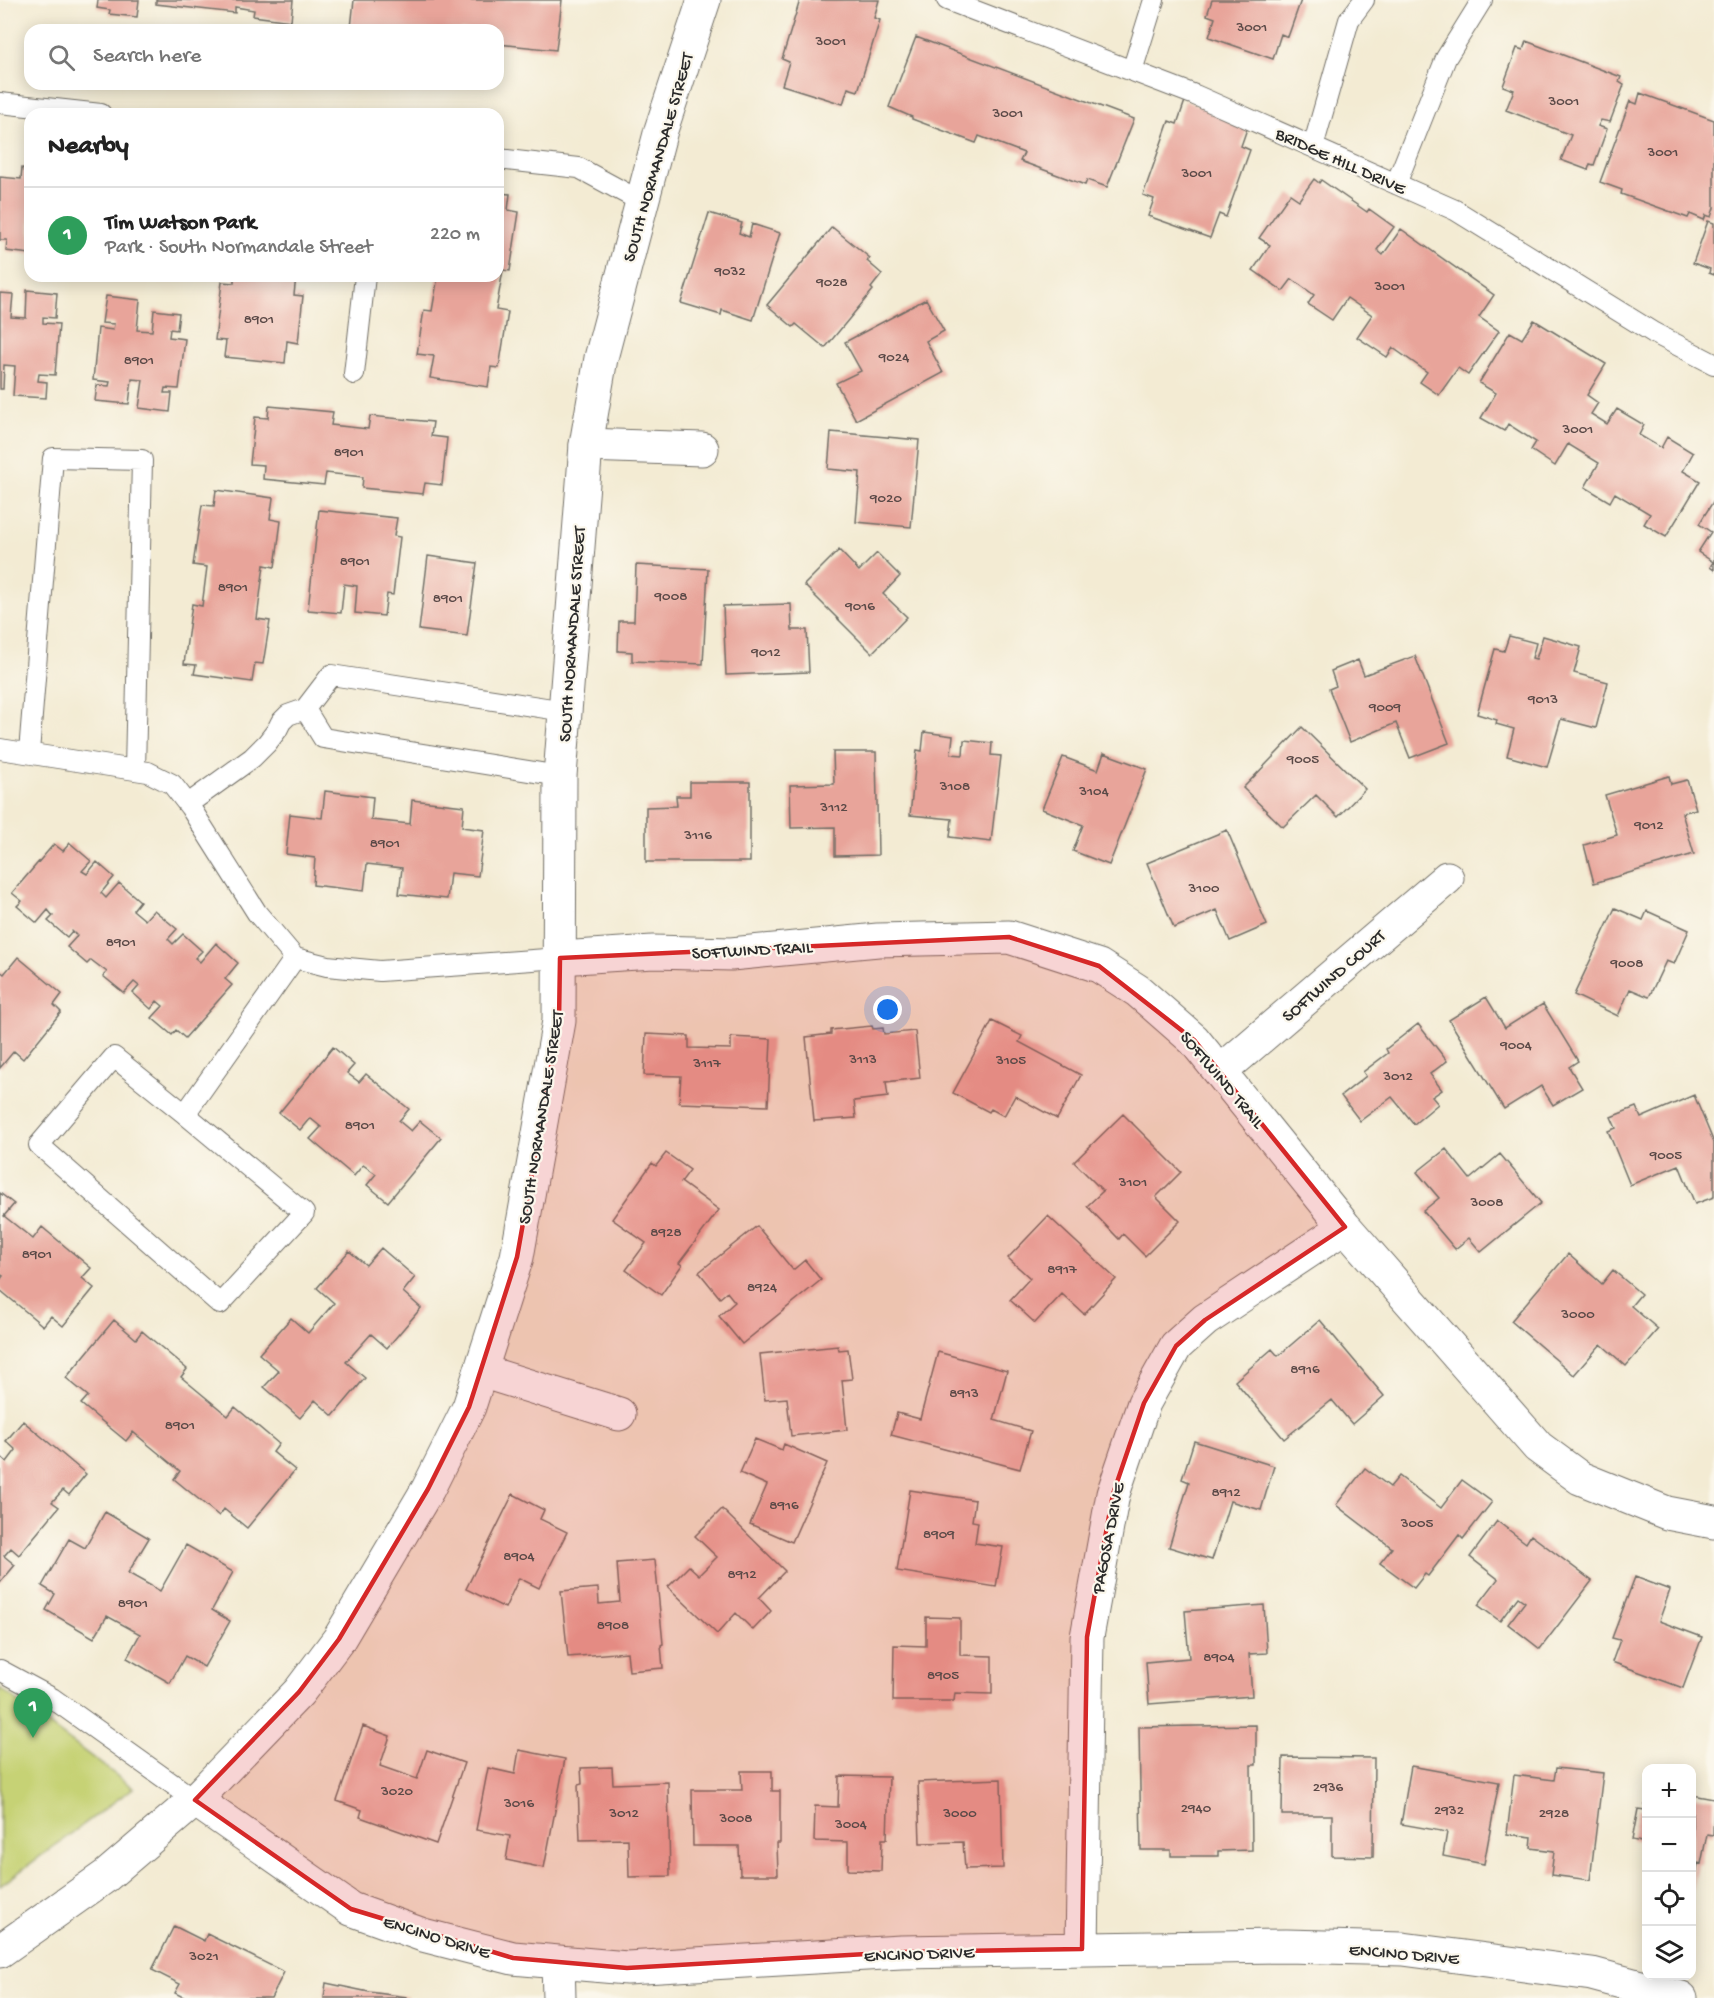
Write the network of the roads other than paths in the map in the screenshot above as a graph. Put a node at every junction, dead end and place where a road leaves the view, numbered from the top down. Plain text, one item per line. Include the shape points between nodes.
1 (704, 0) edge
2 (947, 0) edge
3 (1154, 0) edge
4 (1364, 0) edge
5 (1482, 0) edge
6 (1132, 71) junction
7 (0, 103) edge
8 (46, 108) edge
9 (1313, 147) junction
10 (504, 160) edge
11 (1396, 184) junction
12 (642, 202) junction
13 (364, 282) edge
14 (1714, 363) edge
15 (354, 374) dead end
16 (586, 445) junction
17 (702, 449) dead end
18 (305, 709) junction
19 (566, 711) junction
20 (0, 749) edge
21 (29, 752) junction
22 (135, 770) junction
23 (560, 776) junction
24 (188, 804) junction
25 (1447, 878) dead end
26 (295, 958) junction
27 (560, 958) junction
28 (1220, 1072) junction
29 (185, 1114) junction
30 (1345, 1227) junction
31 (481, 1371) junction
32 (619, 1414) dead end
33 (1714, 1522) edge
34 (0, 1670) edge
35 (195, 1800) junction
36 (1082, 1949) junction
37 (0, 1951) edge
38 (558, 1962) junction
39 (560, 1998) edge
40 (1681, 1998) edge

1 - 12 street, SOUTH NORMANDALE STREET
2 - 6 lane, BRIDGE HILL DRIVE
3 - 6 lane
4 - 9 lane via 1349,20
5 - 11 lane via 1446,58
6 - 9 lane, BRIDGE HILL DRIVE via 1195,94
7 - 8 lane
9 - 11 lane, BRIDGE HILL DRIVE
10 - 12 lane via 579,168
11 - 14 lane, BRIDGE HILL DRIVE via 1455,210 1654,333
12 - 16 street, SOUTH NORMANDALE STREET via 601,358
13 - 15 lane
16 - 17 street
16 - 19 street, SOUTH NORMANDALE STREET
18 - 19 lane via 331,675
18 - 23 lane via 322,738
18 - 24 lane via 288,716 252,758
19 - 23 street, SOUTH NORMANDALE STREET
20 - 21 lane
21 - 22 lane
21 - 22 lane via 53,458 142,460
22 - 24 lane via 172,784
23 - 27 street, SOUTH NORMANDALE STREET
24 - 26 lane via 257,913
25 - 28 street, SOFTWIND COURT
26 - 27 lane via 327,966 380,971
26 - 29 lane
27 - 28 street, SOFTWIND TRAIL via 653,952 731,954 879,940 1009,937 1099,966 1138,992 1194,1040
27 - 31 street, SOUTH NORMANDALE STREET via 559,1021 517,1257
28 - 30 street, SOFTWIND TRAIL
29 - 29 lane via 304,1213 220,1304 39,1145 114,1057
30 - 33 street, SOFTWIND TRAIL via 1538,1447 1580,1478 1667,1513
30 - 36 street, PAGOSA DRIVE via 1205,1320 1176,1346 1144,1402 1113,1494 1088,1637
31 - 32 street
31 - 35 street, SOUTH NORMANDALE STREET via 469,1407 428,1489 339,1639 299,1692
34 - 35 lane via 52,1698
35 - 37 street, SOUTH NORMANDALE STREET via 106,1876
35 - 38 street, ENCINO DRIVE via 351,1909 423,1935 513,1958
36 - 38 street, ENCINO DRIVE via 901,1952 627,1968
36 - 40 street, ENCINO DRIVE via 1403,1949 1592,1974
38 - 39 street

